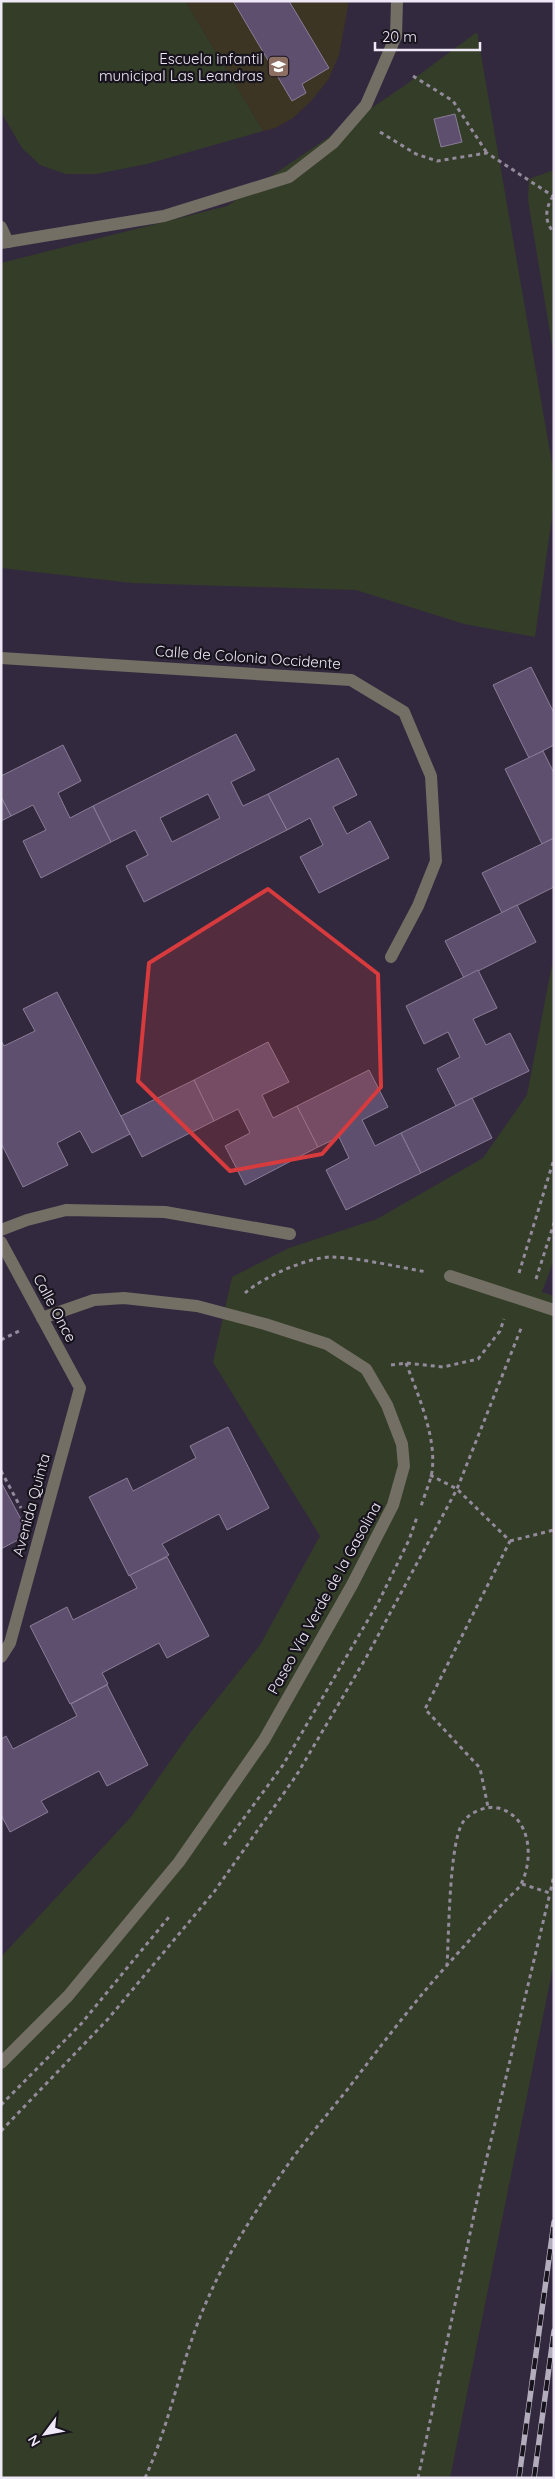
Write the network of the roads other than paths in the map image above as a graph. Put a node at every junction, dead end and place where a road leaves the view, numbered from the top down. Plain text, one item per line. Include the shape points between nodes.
1 (397, 1) edge
2 (1, 227) edge
3 (4, 242) edge
4 (1, 658) edge
5 (391, 957) dead end
6 (1, 1230) edge
7 (290, 1234) dead end
8 (1, 1242) edge
9 (450, 1276) road end
10 (554, 1310) edge
11 (42, 1318) junction
12 (80, 1388) joint
13 (1, 1657) edge
14 (1, 2064) edge

1 - 3 street via 396,36 366,105 333,143 289,177 164,216
2 - 3 street
4 - 5 street, Calle de Colonia Occidente via 351,680 404,712 431,776 436,861 418,906
6 - 7 street via 66,1210 165,1212
8 - 11 street, Calle Once
9 - 10 street, bridge
11 - 12 street, Calle Once
11 - 14 street, Paseo Vía Verde de la Gasolina via 94,1300 124,1298 197,1306 328,1344 366,1369 387,1405 402,1444 404,1466 393,1505 352,1585 264,1740 179,1862 68,1996
12 - 13 street, Avenida Quinta via 10,1643

